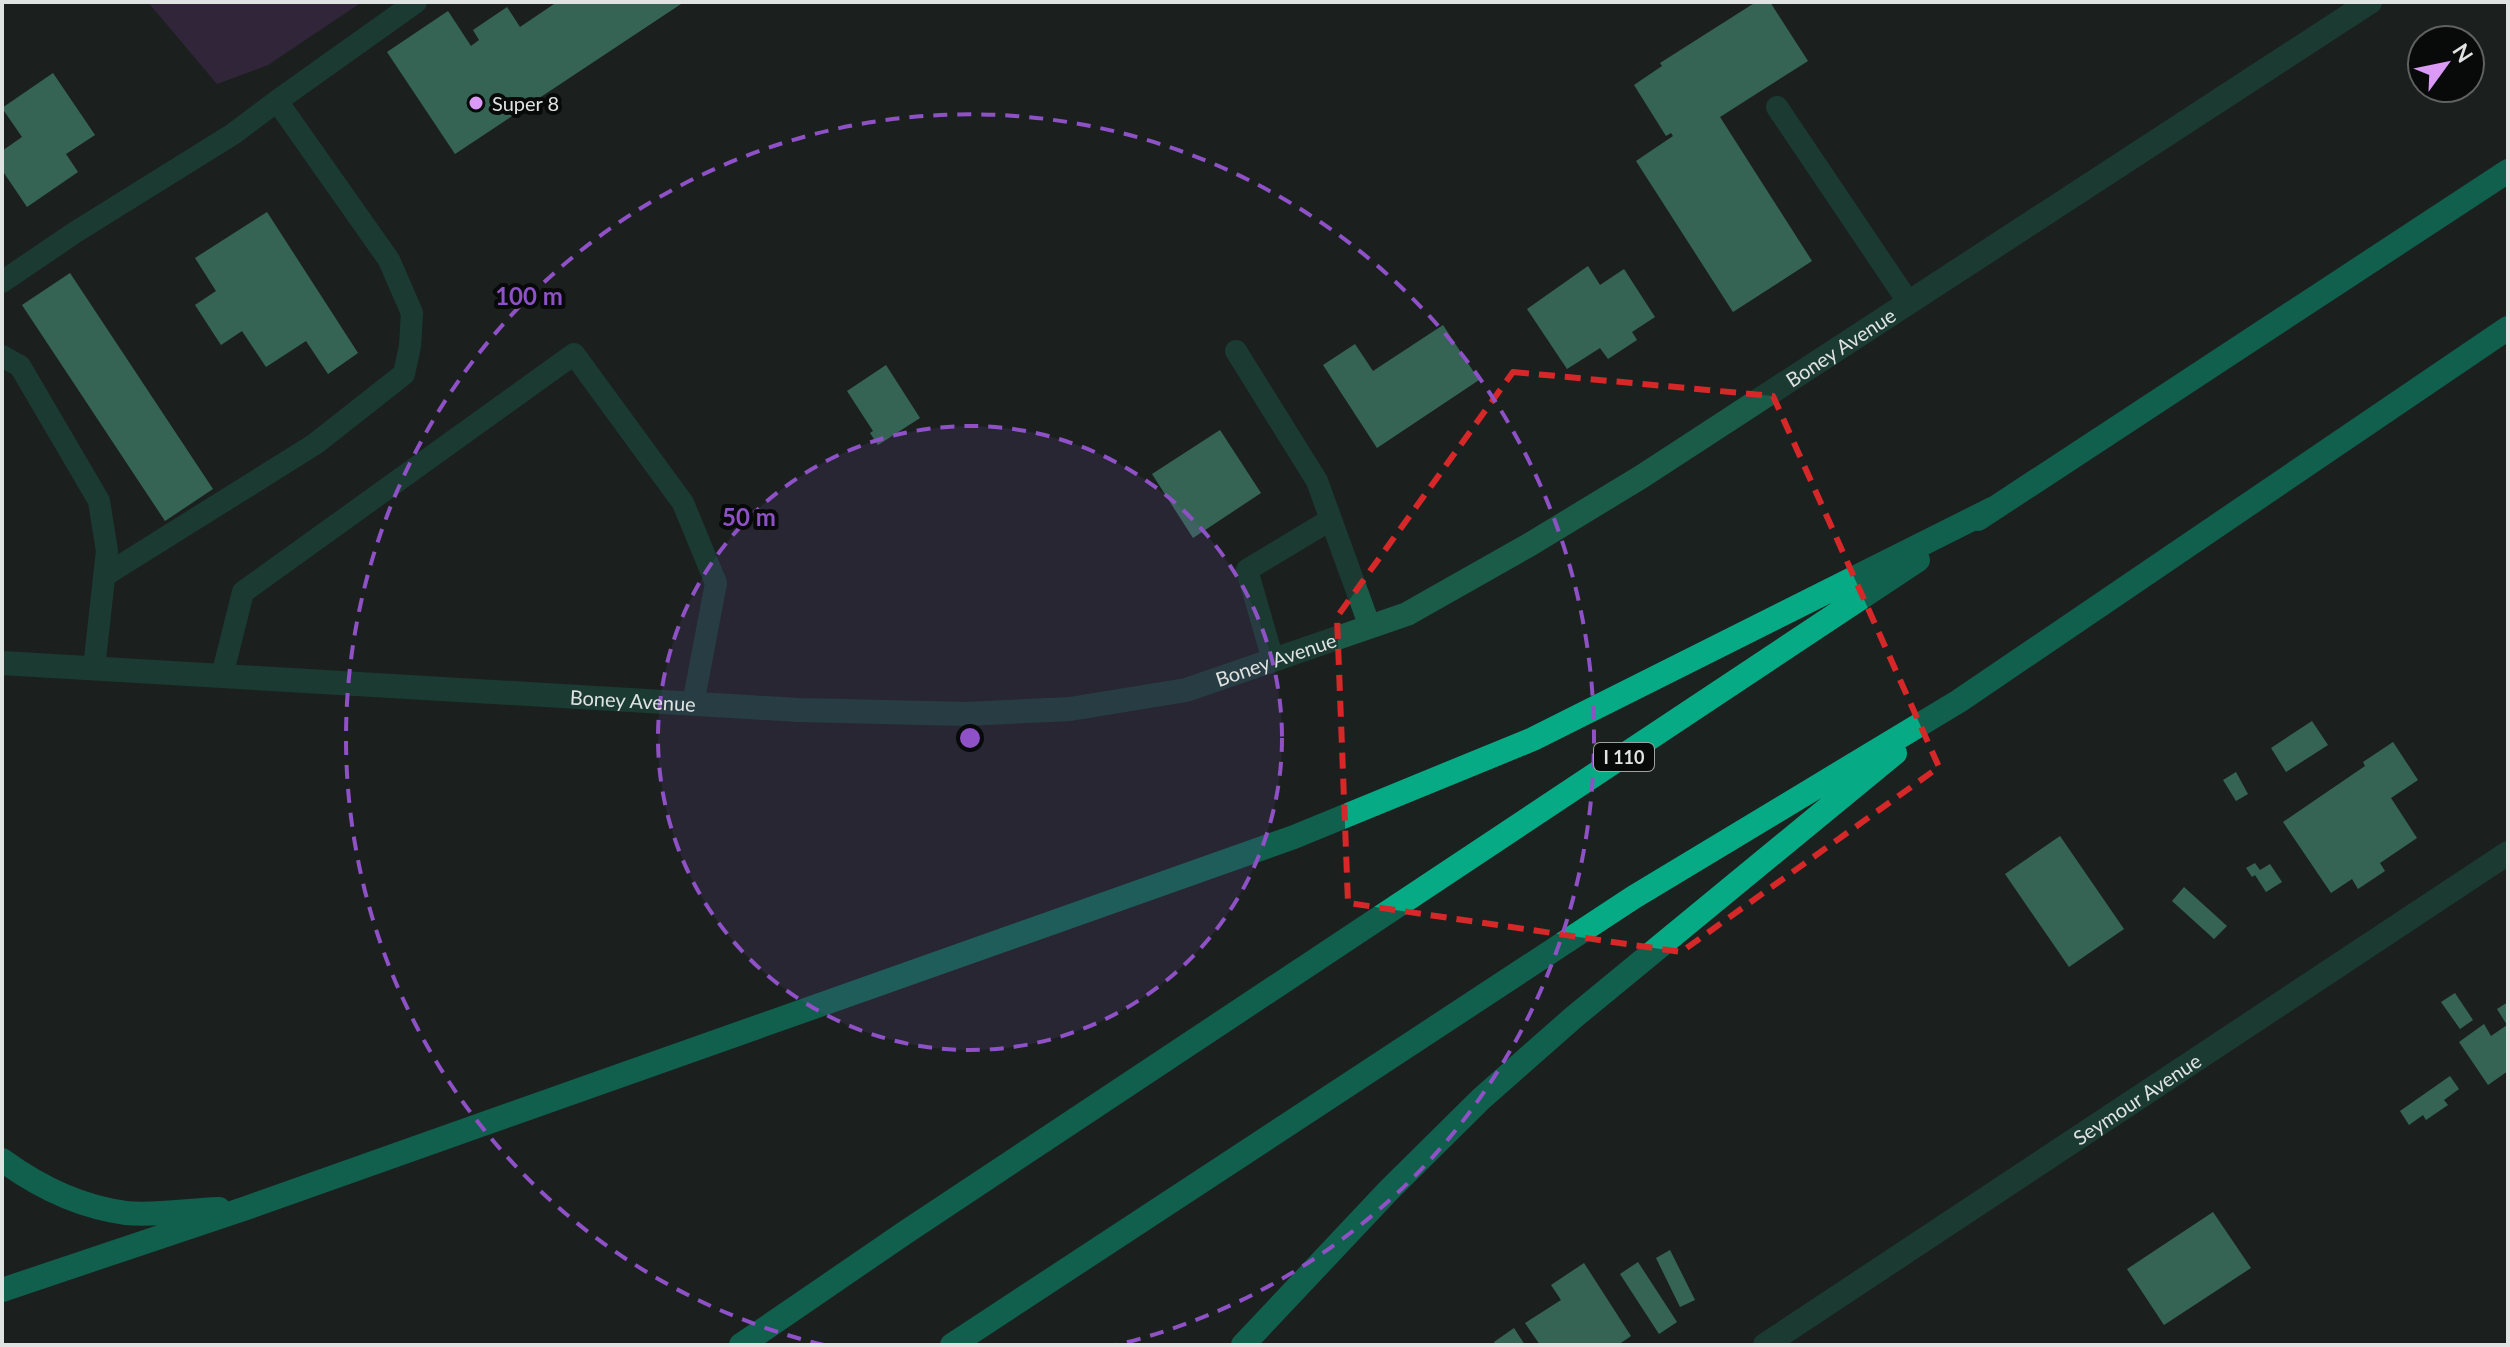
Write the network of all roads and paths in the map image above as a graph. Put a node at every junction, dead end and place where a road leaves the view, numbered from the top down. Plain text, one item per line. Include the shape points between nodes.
1 (416, 2) edge
2 (2370, 2) edge
3 (277, 101) junction
4 (1777, 107) dead end
5 (2508, 171) edge
6 (2, 282) edge
7 (1909, 303) junction
8 (2508, 328) edge
9 (1236, 351) dead end
10 (2, 356) edge
11 (1992, 509) junction
12 (1330, 520) junction
13 (104, 576) junction
14 (1370, 627) junction
15 (1273, 660) junction
16 (2, 663) edge
17 (94, 668) junction
18 (222, 676) junction
19 (1959, 701) junction
20 (693, 704) junction
21 (2508, 853) edge
22 (2, 1160) edge
23 (249, 1207) junction
24 (2, 1290) edge
25 (741, 1345) edge
26 (952, 1345) edge
27 (1243, 1345) edge
28 (1765, 1345) edge

1 - 3 lane
2 - 7 street, Boney Avenue
3 - 6 lane
3 - 13 lane via 389,260 412,313 404,374 315,444
4 - 7 lane
5 - 11 highway, I 110
7 - 14 street, Boney Avenue via 1529,545 1407,614
8 - 19 highway
9 - 12 lane via 1317,481
10 - 13 lane via 20,366 99,501 107,551
11 - 23 highway via 1533,739 1409,791 1029,933
11 - 25 highway, I 110
12 - 14 lane
12 - 15 lane via 1247,570
13 - 17 lane
14 - 15 street, Boney Avenue
15 - 20 street, Boney Avenue via 1186,690 1070,709 966,714
16 - 17 street, Boney Avenue
17 - 18 street, Boney Avenue
18 - 20 street, Boney Avenue
18 - 20 lane via 243,592 574,354 683,503 716,583
19 - 26 highway via 1634,897
19 - 27 highway via 1481,1099
21 - 28 street, Seymour Avenue
22 - 23 highway via 30,1180 82,1204 128,1213
23 - 24 highway

